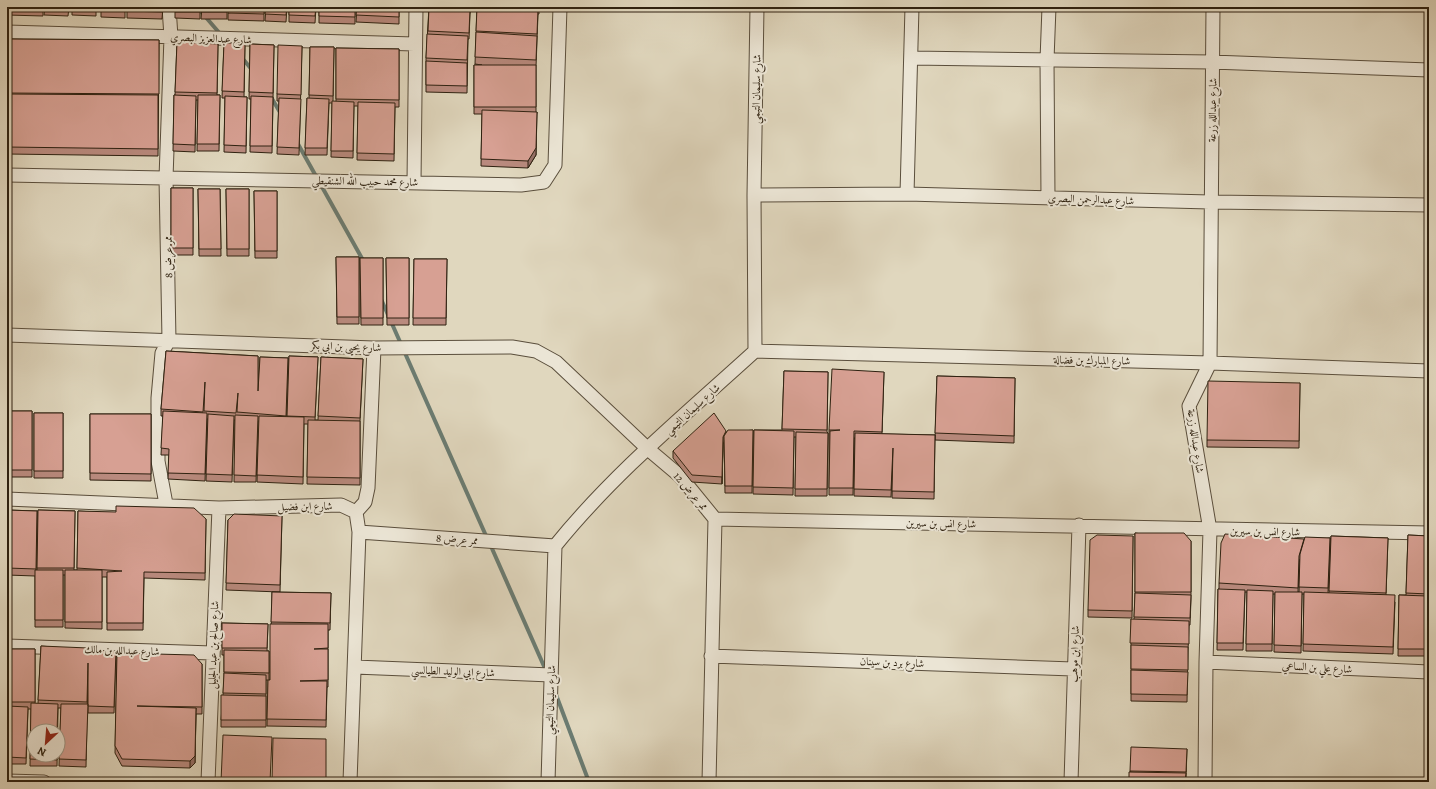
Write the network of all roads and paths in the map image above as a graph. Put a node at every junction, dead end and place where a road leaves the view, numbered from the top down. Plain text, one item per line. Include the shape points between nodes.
1 (170, 7) edge
2 (416, 7) edge
3 (560, 7) edge
4 (757, 7) edge
5 (912, 7) edge
6 (1049, 7) edge
7 (1213, 7) edge
8 (7, 32) edge
9 (171, 37) junction
10 (414, 44) junction
11 (911, 58) junction
12 (1047, 60) junction
13 (1212, 62) junction
14 (1429, 70) edge
15 (7, 175) edge
16 (166, 178) junction
17 (414, 182) junction
18 (907, 194) junction
19 (754, 195) junction
20 (1048, 198) junction
21 (1210, 202) junction
22 (1429, 205) edge
23 (7, 335) edge
24 (169, 340) junction
25 (374, 348) junction
26 (755, 351) junction
27 (1210, 362) junction
28 (1429, 370) edge
29 (648, 449) junction
30 (7, 499) edge
31 (166, 504) junction
32 (219, 508) junction
33 (356, 512) junction
34 (715, 519) junction
35 (1079, 525) junction
36 (1210, 530) junction
37 (359, 532) junction
38 (1429, 533) edge
39 (555, 546) junction
40 (7, 646) edge
41 (212, 653) junction
42 (712, 656) junction
43 (1206, 662) junction
44 (355, 668) junction
45 (1073, 669) junction
46 (1429, 672) edge
47 (551, 675) junction
48 (7, 781) edge
49 (44, 782) edge
50 (208, 782) edge
51 (350, 782) edge
52 (548, 782) edge
53 (709, 782) edge
54 (1071, 782) edge
55 (1205, 782) edge

1 - 9 street, ممر عرض 8
2 - 10 street
3 - 17 street, شارع محمد حبيب الله الشنقيطي via 555,165 544,182 521,185
4 - 19 street, شارع سليمان التيمي
5 - 11 street
6 - 12 street
7 - 13 street, شارع عبدالله زرعة
8 - 9 street, شارع عبدالعزيز البصري
9 - 10 street, شارع عبدالعزيز البصري
9 - 16 street, ممر عرض 8
10 - 17 street
11 - 12 street
11 - 18 street
12 - 13 street
12 - 20 street
13 - 14 street
13 - 21 street, شارع عبدالله زرعة
15 - 16 street, شارع محمد حبيب الله الشنقيطي
16 - 17 street, شارع محمد حبيب الله الشنقيطي
16 - 24 street, ممر عرض 8
18 - 19 street, شارع عبدالرحمن البصري
18 - 20 street, شارع عبدالرحمن البصري
19 - 26 street, شارع سليمان التيمي
20 - 21 street, شارع عبدالرحمن البصري
21 - 22 street, شارع عبدالرحمن البصري
21 - 27 street, شارع عبدالله زرعة
23 - 24 street, شارع يحيى بن ابي بكر
24 - 25 street, شارع يحيى بن ابي بكر
24 - 31 street, ممر عرض 8 via 162,353 158,398 158,461
25 - 29 street, شارع يحيى بن ابي بكر via 512,347 536,351 556,362
25 - 33 street via 368,488 365,502
26 - 27 street, شارع المبارك بن فضالة
26 - 29 street, شارع سليمان التيمي
27 - 28 street, شارع المبارك بن فضالة
27 - 36 street, شارع عبدالله زرعة via 1189,406
29 - 34 street, ممر عرض 12 via 680,476
29 - 39 street, شارع سليمان التيمي via 573,524
30 - 31 street, شارع ابن فضيل
31 - 32 street, شارع ابن فضيل
32 - 33 street, شارع ابن فضيل via 341,505
32 - 41 street, شارع صالح بن عبد الجليل
33 - 37 street
34 - 35 street, شارع انس بن سيرين
34 - 42 street
35 - 36 street, شارع انس بن سيرين
35 - 45 street, شارع ابن موهب
36 - 38 street, شارع انس بن سيرين
36 - 43 street, شارع عبدالله زرعة
37 - 39 street, ممر عرض 8
37 - 44 street
39 - 47 street, شارع سليمان التيمي
40 - 41 street, شارع عبدالله بن مالك
41 - 50 street, شارع صالح بن عبد الجليل
42 - 45 street, شارع برد بن سينان
42 - 53 street
43 - 46 street, شارع علي بن الساعي
43 - 55 street, شارع عبدالله زرعة
44 - 47 street, شارع ابي الوليد الطيالسي
44 - 51 street
45 - 54 street, شارع ابن موهب
47 - 52 street, شارع سليمان التيمي
48 - 49 street

